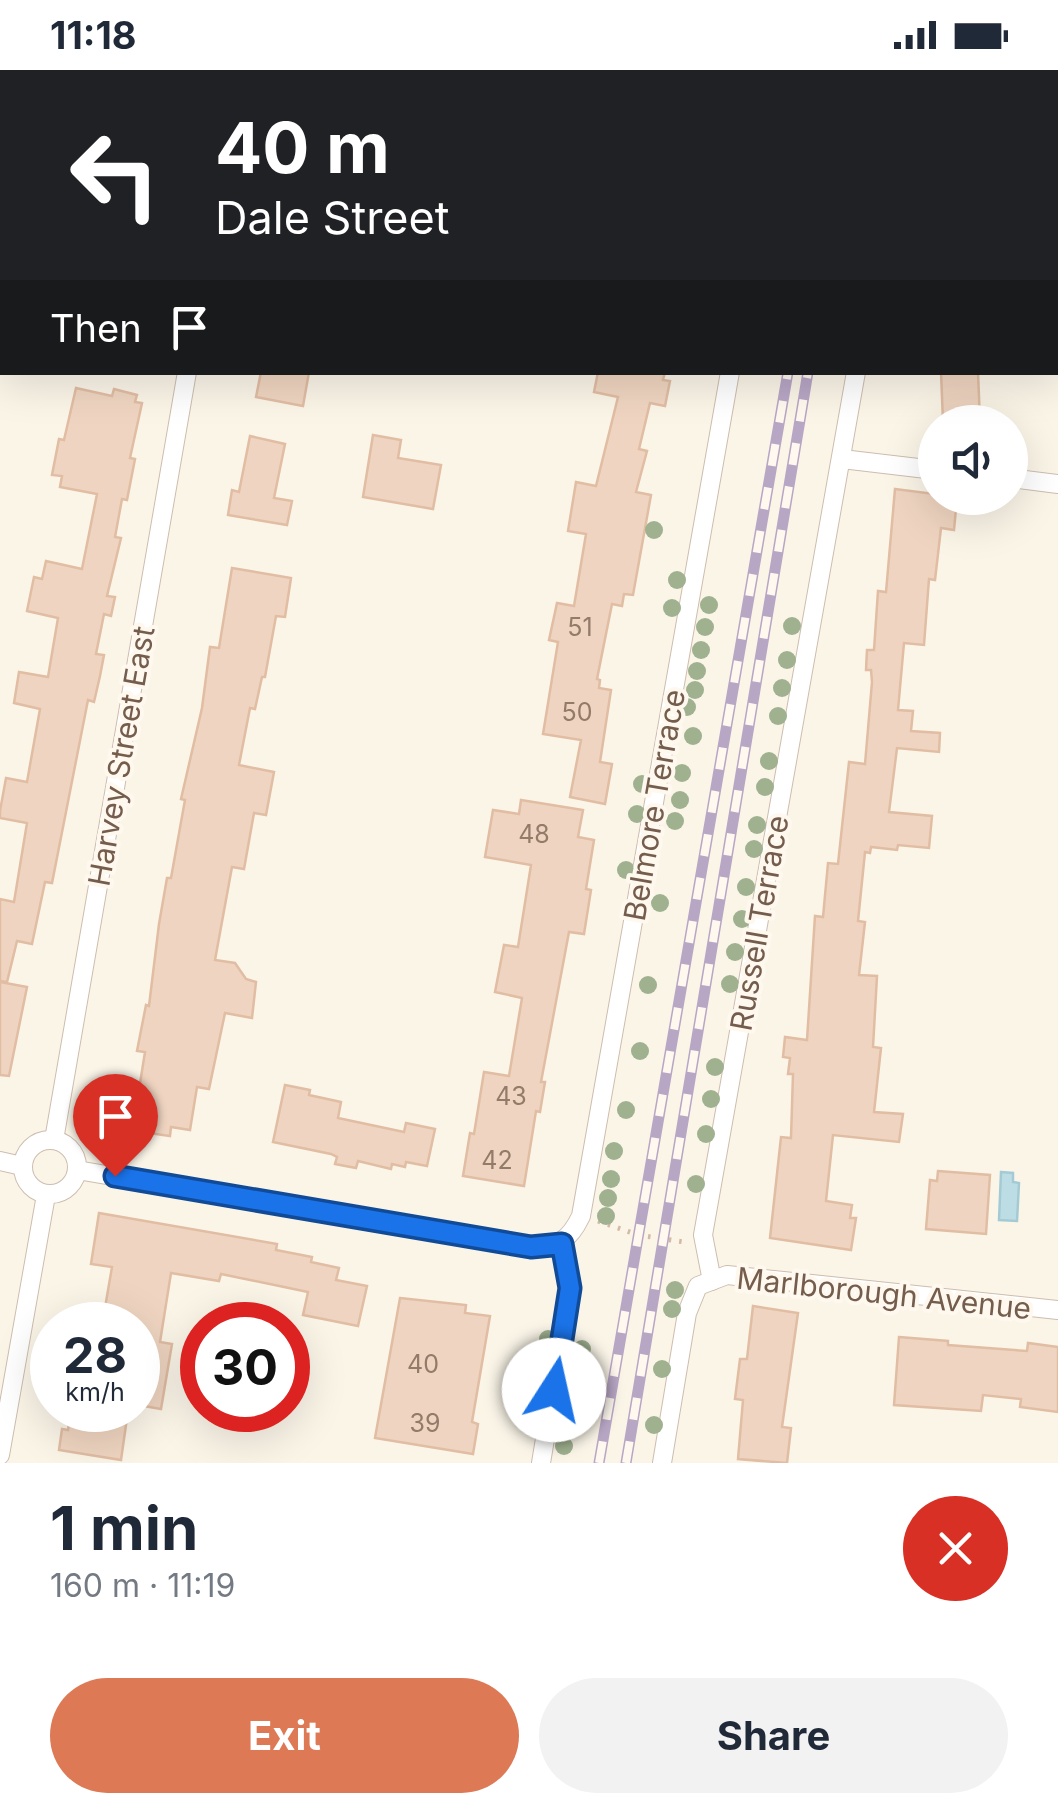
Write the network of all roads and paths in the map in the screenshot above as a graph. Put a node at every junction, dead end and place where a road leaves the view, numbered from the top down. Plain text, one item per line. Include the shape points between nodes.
1 (186, 375) edge
2 (729, 375) edge
3 (856, 375) edge
4 (842, 459) junction
5 (918, 468) edge
6 (1028, 480) edge
7 (1058, 484) edge
8 (54, 1140) junction
9 (0, 1162) edge
10 (22, 1166) junction
11 (77, 1170) junction
12 (46, 1195) junction
13 (581, 1216) junction
14 (567, 1240) junction
15 (698, 1244) dead end
16 (712, 1281) junction
17 (1058, 1310) edge
18 (0, 1455) edge
19 (542, 1463) edge
20 (662, 1463) edge

1 - 8 street, Harvey Street East
2 - 13 street, Belmore Terrace
3 - 4 street, Russell Terrace
4 - 5 street
4 - 16 street, Russell Terrace via 703,1235
6 - 7 street
8 - 10 street via 35,1144
8 - 11 street via 73,1152
9 - 10 street
10 - 12 street via 33,1190
11 - 12 street via 69,1187
11 - 14 street via 531,1247
12 - 18 street
13 - 14 street, Belmore Terrace
13 - 15 path
14 - 19 street via 570,1288
16 - 17 street, Marlborough Avenue via 734,1275
16 - 20 street via 698,1286 687,1313

